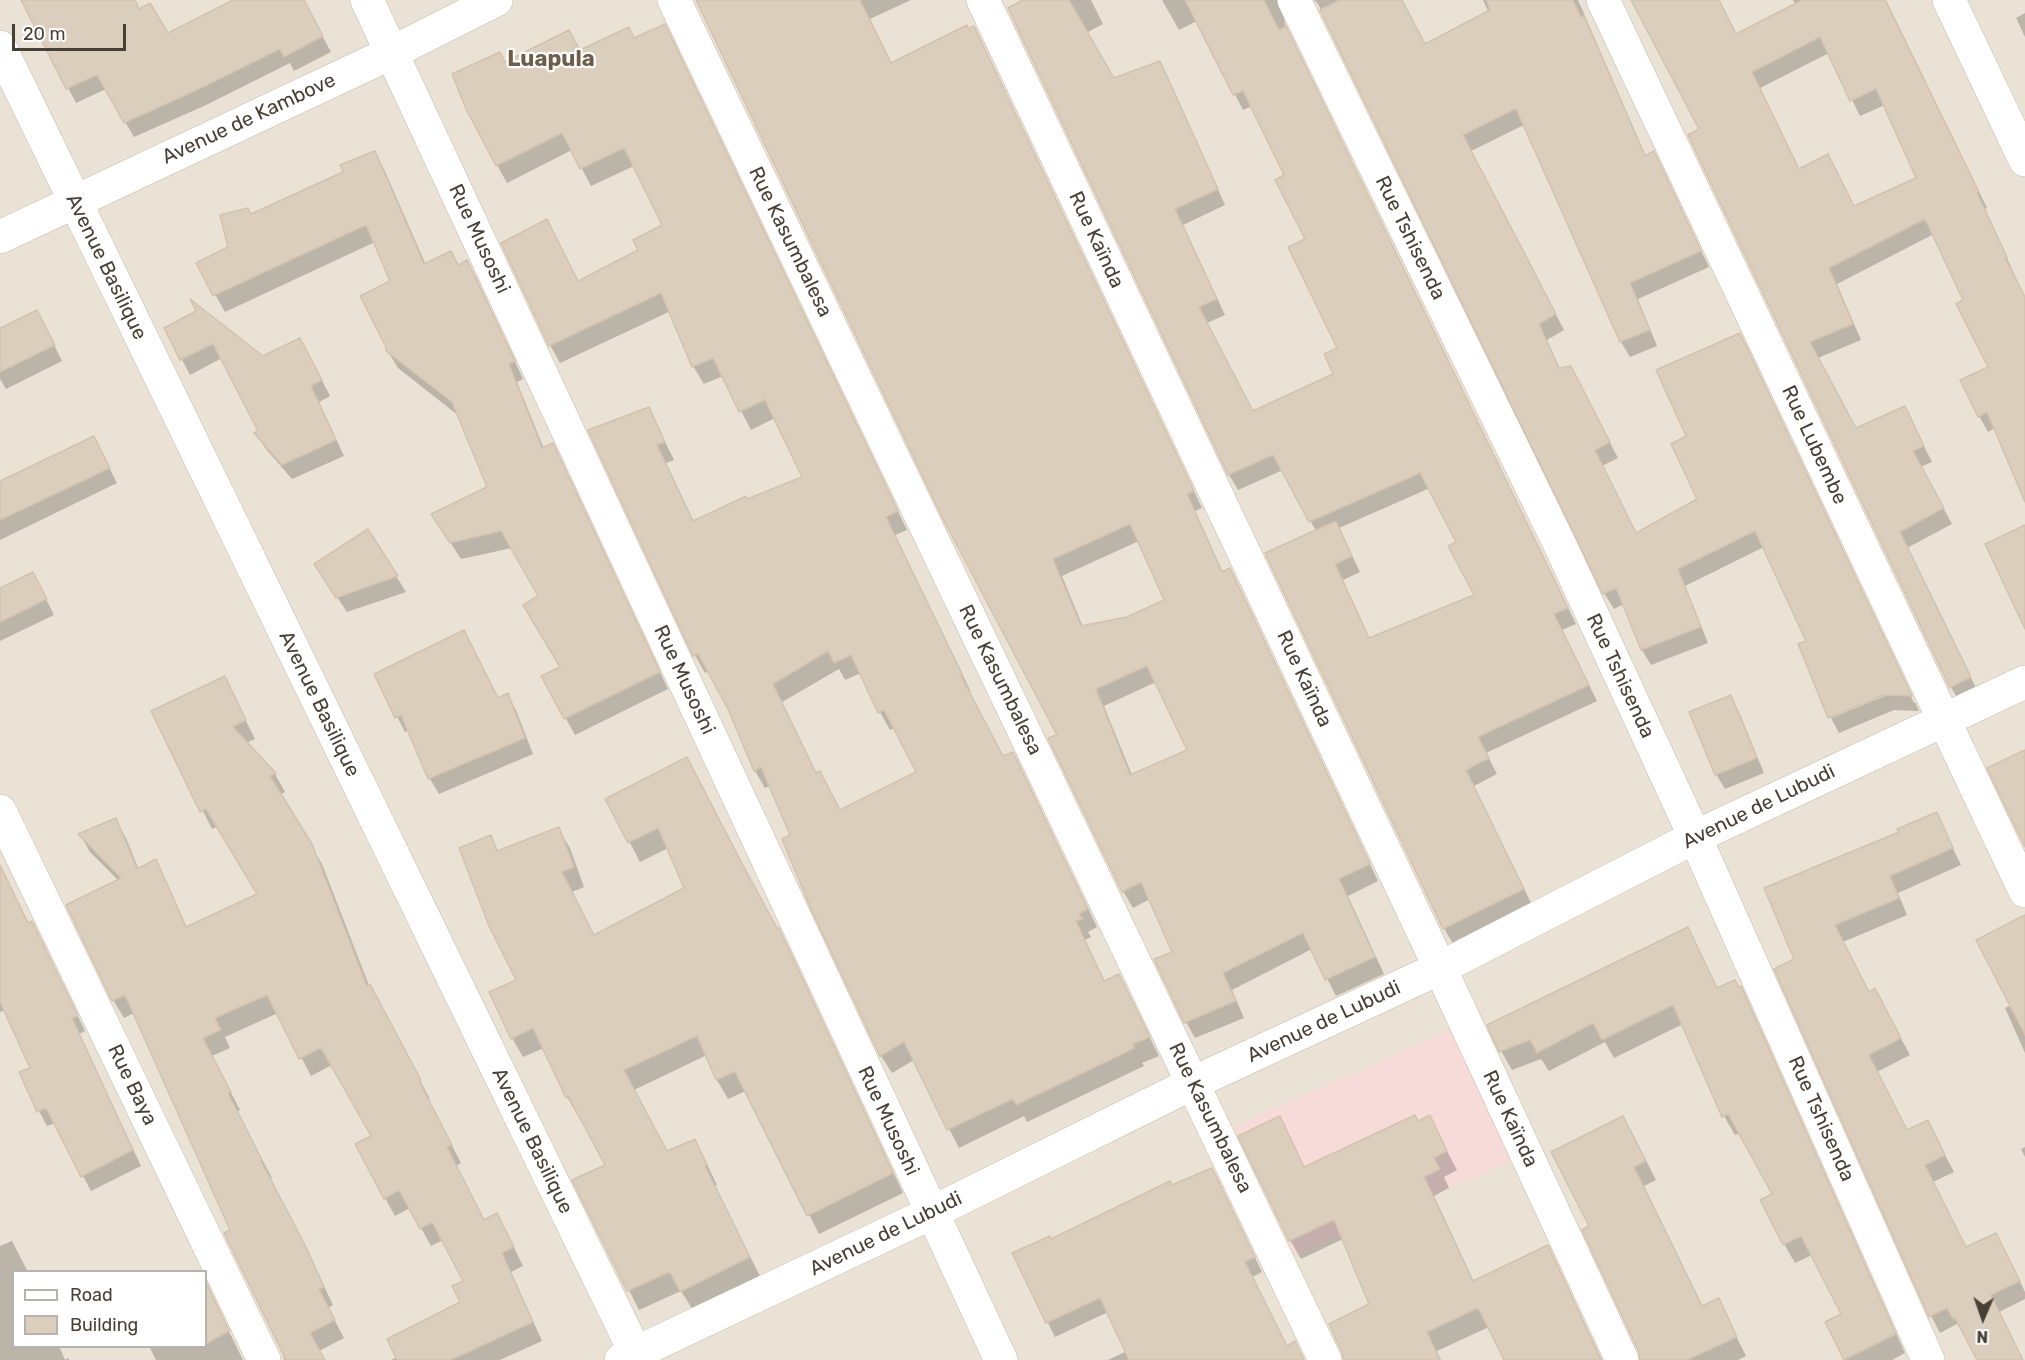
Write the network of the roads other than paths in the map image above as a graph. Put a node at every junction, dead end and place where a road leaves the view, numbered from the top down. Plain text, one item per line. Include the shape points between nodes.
1 (367, 0) edge
2 (496, 0) edge
3 (674, 0) edge
4 (982, 0) edge
5 (1294, 0) edge
6 (1603, 0) edge
7 (1949, 0) edge
8 (0, 47) edge
9 (393, 52) junction
10 (2025, 160) edge
11 (73, 201) junction
12 (0, 237) edge
13 (2025, 682) edge
14 (1943, 719) junction
15 (0, 811) edge
16 (1695, 837) junction
17 (2025, 891) edge
18 (1440, 968) junction
19 (1193, 1083) junction
20 (931, 1213) junction
21 (632, 1358) edge
22 (264, 1360) edge
23 (1001, 1360) edge
24 (1325, 1360) edge
25 (1622, 1360) edge
26 (1928, 1360) edge

1 - 9 street, Rue Musoshi
2 - 9 street, Avenue de Kambove
3 - 19 street, Rue Kasumbalesa
4 - 18 street, Rue Kaïnda
5 - 16 street, Rue Tshisenda via 1555,536
6 - 14 street, Rue Lubembe
7 - 10 street
8 - 11 street, Avenue Basilique
9 - 11 street, Avenue de Kambove
9 - 20 street, Rue Musoshi
11 - 12 street, Avenue de Kambove
11 - 21 street, Avenue Basilique
13 - 14 street, Avenue de Lubudi
14 - 16 street, Avenue de Lubudi
14 - 17 street, Rue Lubembe
15 - 22 street, Rue Baya
16 - 18 street, Avenue de Lubudi
16 - 26 street, Rue Tshisenda
18 - 19 street, Avenue de Lubudi
18 - 25 street, Rue Kaïnda
19 - 20 street, Avenue de Lubudi
19 - 24 street, Rue Kasumbalesa
20 - 21 street, Avenue de Lubudi
20 - 23 street, Rue Musoshi

